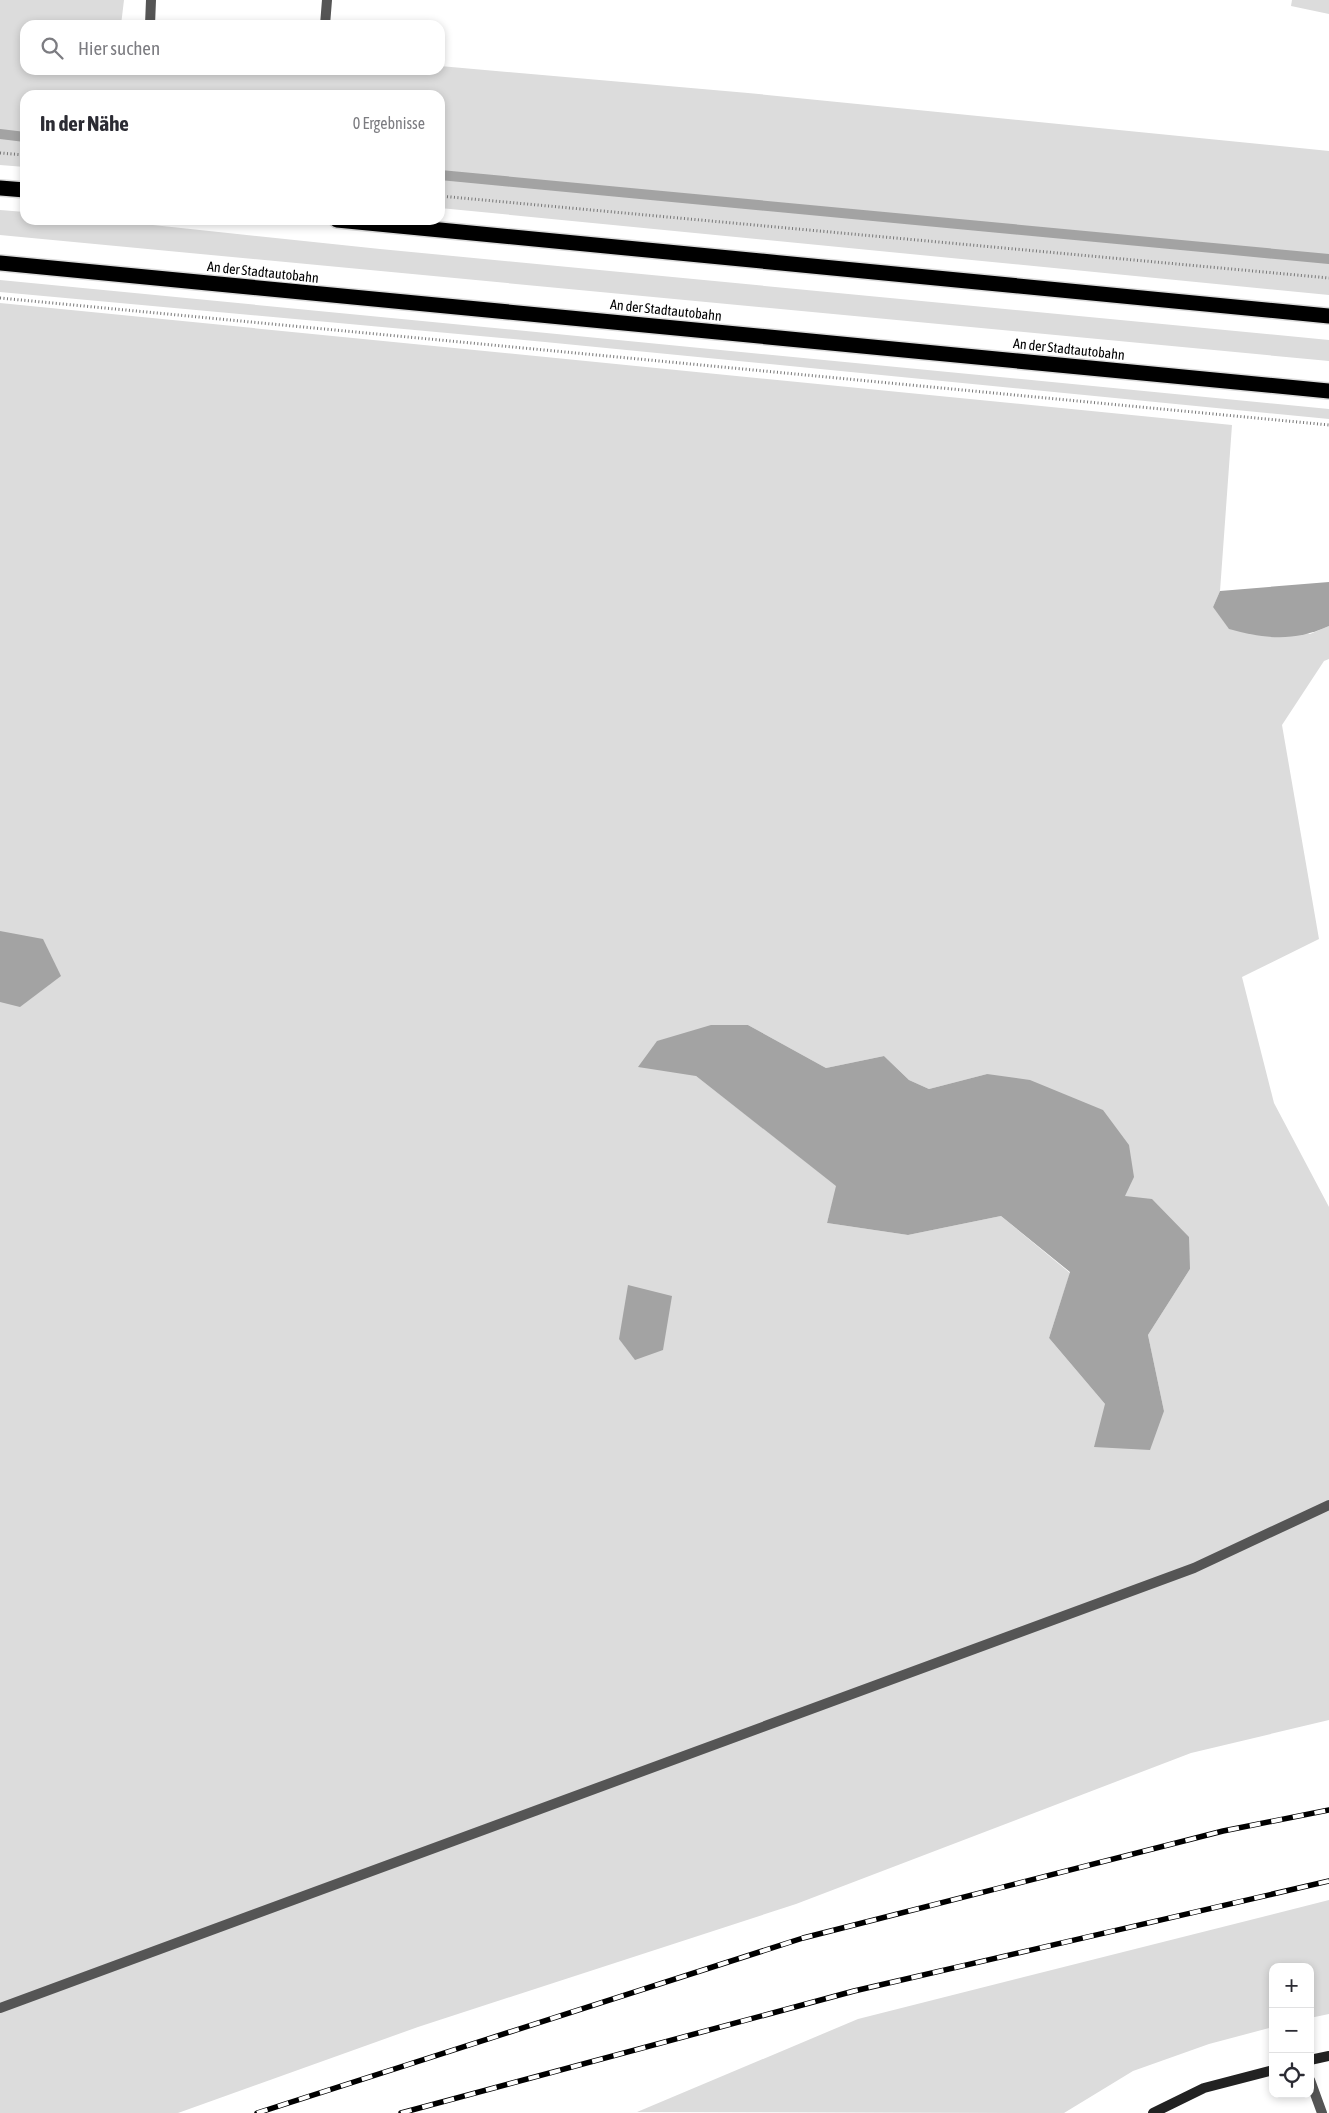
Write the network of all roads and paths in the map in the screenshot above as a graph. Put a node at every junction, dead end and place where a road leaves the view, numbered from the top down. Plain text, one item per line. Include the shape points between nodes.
1 (151, 0) edge
2 (327, 0) edge
3 (150, 20) edge
4 (325, 20) edge
5 (0, 153) edge
6 (20, 155) edge
7 (0, 188) edge
8 (20, 190) edge
9 (445, 196) edge
10 (388, 225) edge
11 (0, 263) edge
12 (1329, 278) edge
13 (0, 298) edge
14 (1329, 316) edge
15 (1329, 391) edge
16 (1329, 425) edge
17 (1329, 1505) edge
18 (0, 2008) edge
19 (1329, 2056) edge
20 (1314, 2059) edge
21 (1269, 2071) edge
22 (1314, 2091) edge
23 (1153, 2113) edge
24 (1322, 2113) edge

1 - 3 lane
2 - 4 lane
5 - 6 path
7 - 8 highway
9 - 12 path
10 - 14 highway
11 - 15 highway, An der Stadtautobahn
13 - 16 path
17 - 18 lane via 1194,1568
19 - 20 street
21 - 23 street via 1204,2088
22 - 24 lane

